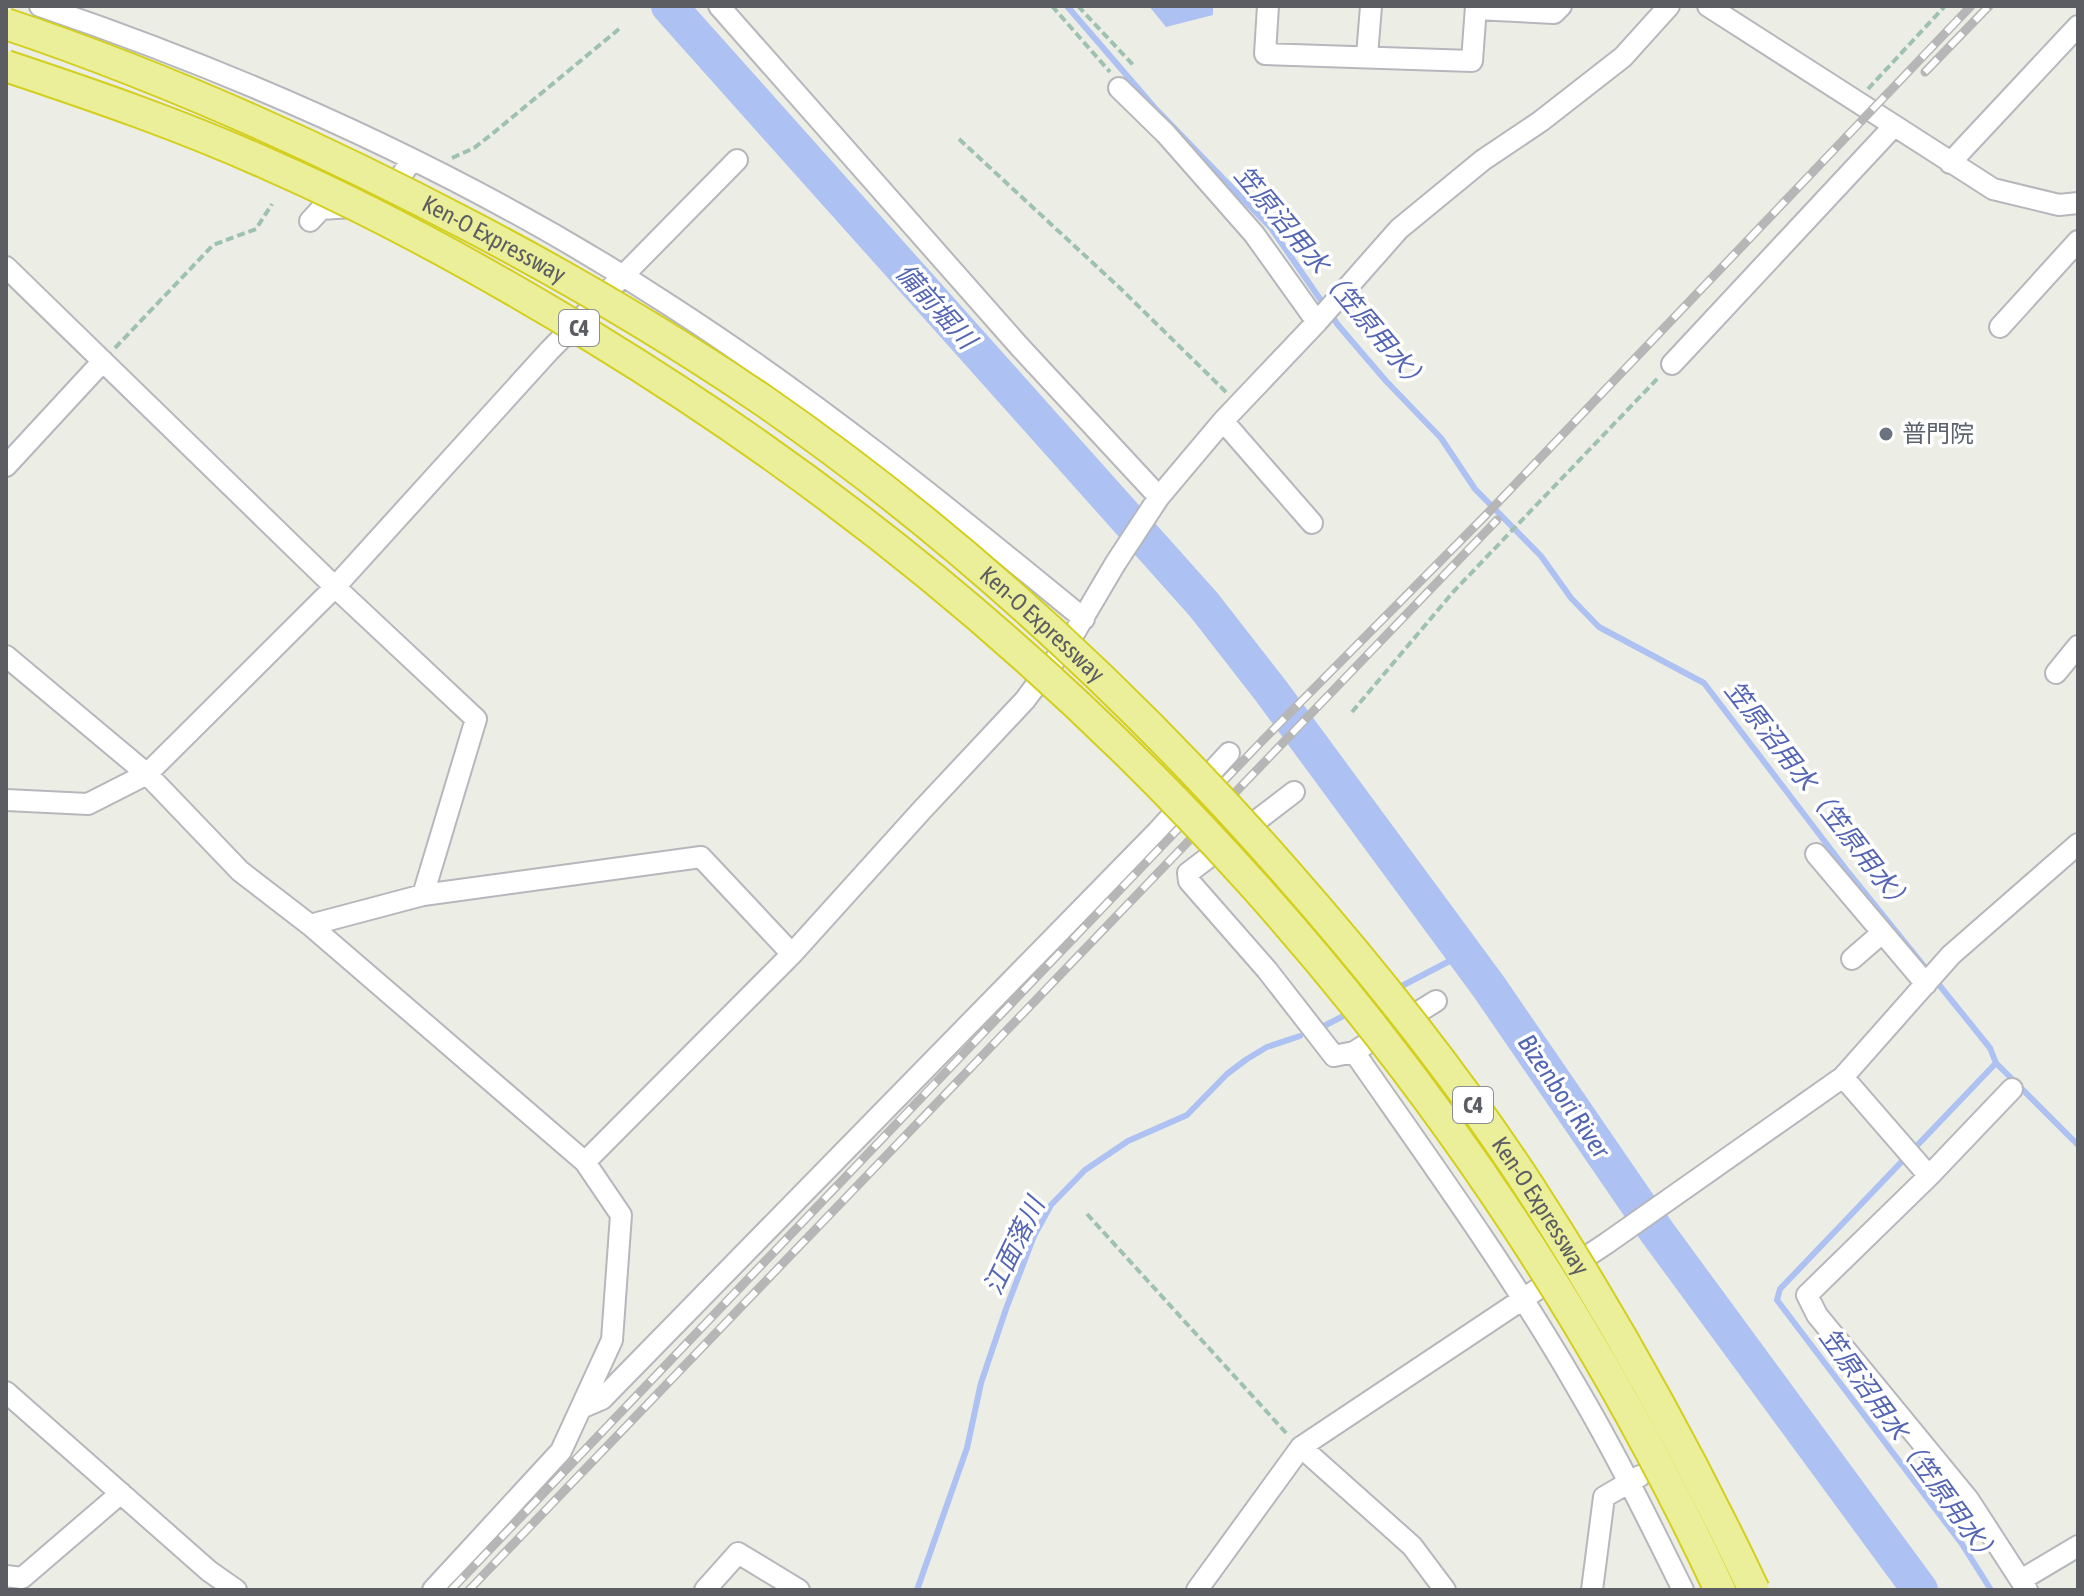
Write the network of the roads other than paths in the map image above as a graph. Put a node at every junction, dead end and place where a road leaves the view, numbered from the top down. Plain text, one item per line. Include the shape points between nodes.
1 (40, 6) edge
2 (719, 6) edge
3 (1268, 6) edge
4 (1371, 6) edge
5 (1561, 6) edge
6 (1669, 6) edge
7 (1708, 6) edge
8 (1476, 8) edge
9 (6, 24) edge
10 (2078, 26) edge
11 (1367, 56) junction
12 (6, 66) edge
13 (1119, 88) road end
14 (1894, 126) junction
15 (411, 160) junction
16 (737, 160) dead end
17 (1950, 163) junction
18 (2078, 203) edge
19 (310, 221) dead end
20 (2078, 241) edge
21 (6, 267) edge
22 (624, 277) junction
23 (1319, 320) junction
24 (2000, 327) dead end
25 (103, 361) junction
26 (1672, 364) road end
27 (1223, 421) junction
28 (6, 466) edge
29 (1158, 498) junction
30 (1312, 523) dead end
31 (335, 587) junction
32 (1084, 619) junction
33 (2078, 646) edge
34 (6, 656) edge
35 (2056, 673) dead end
36 (1229, 753) dead end
37 (147, 774) junction
38 (1294, 792) dead end
39 (6, 800) edge
40 (2078, 844) edge
41 (1816, 854) dead end
42 (423, 895) junction
43 (310, 925) junction
44 (1882, 933) junction
45 (792, 954) junction
46 (1852, 959) dead end
47 (1926, 984) junction
48 (1436, 1001) dead end
49 (1354, 1052) junction
50 (1843, 1077) junction
51 (2012, 1089) dead end
52 (585, 1162) junction
53 (1929, 1176) junction
54 (1522, 1299) junction
55 (6, 1392) edge
56 (581, 1408) junction
57 (1301, 1447) junction
58 (1675, 1455) dead end
59 (1630, 1481) junction
60 (121, 1493) junction
61 (2078, 1546) edge
62 (13, 1581) edge
63 (2024, 1585) edge
64 (236, 1590) edge
65 (433, 1590) edge
66 (705, 1590) edge
67 (799, 1590) edge
68 (1197, 1590) edge
69 (1445, 1590) edge
70 (1592, 1590) edge
71 (1683, 1590) edge
72 (1720, 1590) edge
73 (1754, 1590) edge

1 - 15 street via 188,59
2 - 29 street
3 - 11 street via 1265,54
4 - 11 street
5 - 8 street via 1554,13
6 - 23 street via 1623,57 1399,229
7 - 14 street
8 - 11 street via 1472,61
9 - 73 highway, Ken-O Expressway / C4, bridge via 121,65 292,137 565,276 767,403 945,540 1106,682 1256,839 1457,1083 1606,1309
10 - 17 street
12 - 72 highway, Ken-O Expressway / C4, bridge via 270,164 394,223 536,302 773,455 992,626 1126,749 1231,860 1304,941 1432,1103 1577,1321 1652,1453
13 - 23 street via 1254,234
14 - 17 street
14 - 26 street
15 - 19 street via 384,205 321,209
15 - 22 street
16 - 22 street
17 - 18 street via 2012,195 2059,205
20 - 24 street
21 - 25 street
22 - 31 street via 549,351
22 - 32 street via 878,452
23 - 27 street
25 - 28 street
25 - 31 street
27 - 29 street
27 - 30 street
29 - 32 street
31 - 37 street
31 - 42 street via 476,719
32 - 45 street via 1025,700
33 - 35 street
34 - 37 street
36 - 56 street via 602,1399
37 - 39 street via 88,804
37 - 43 street via 240,871
38 - 49 street via 1188,873 1189,881 1334,1056
40 - 47 street via 1951,955
41 - 44 street
42 - 43 street
42 - 45 street via 701,857
43 - 52 street
44 - 46 street
44 - 47 street
45 - 52 street
47 - 50 street
48 - 49 street
49 - 54 street
50 - 53 street
50 - 54 street
51 - 53 street
52 - 56 street via 621,1215 612,1340
53 - 63 street via 1807,1295 1817,1315 1968,1499
54 - 57 street
54 - 59 street
55 - 60 street
56 - 65 street via 561,1451
57 - 68 street
57 - 69 street via 1412,1546
58 - 59 street
59 - 70 street via 1604,1497
59 - 71 street
60 - 62 street
60 - 64 street
61 - 63 street
66 - 67 street via 738,1553

